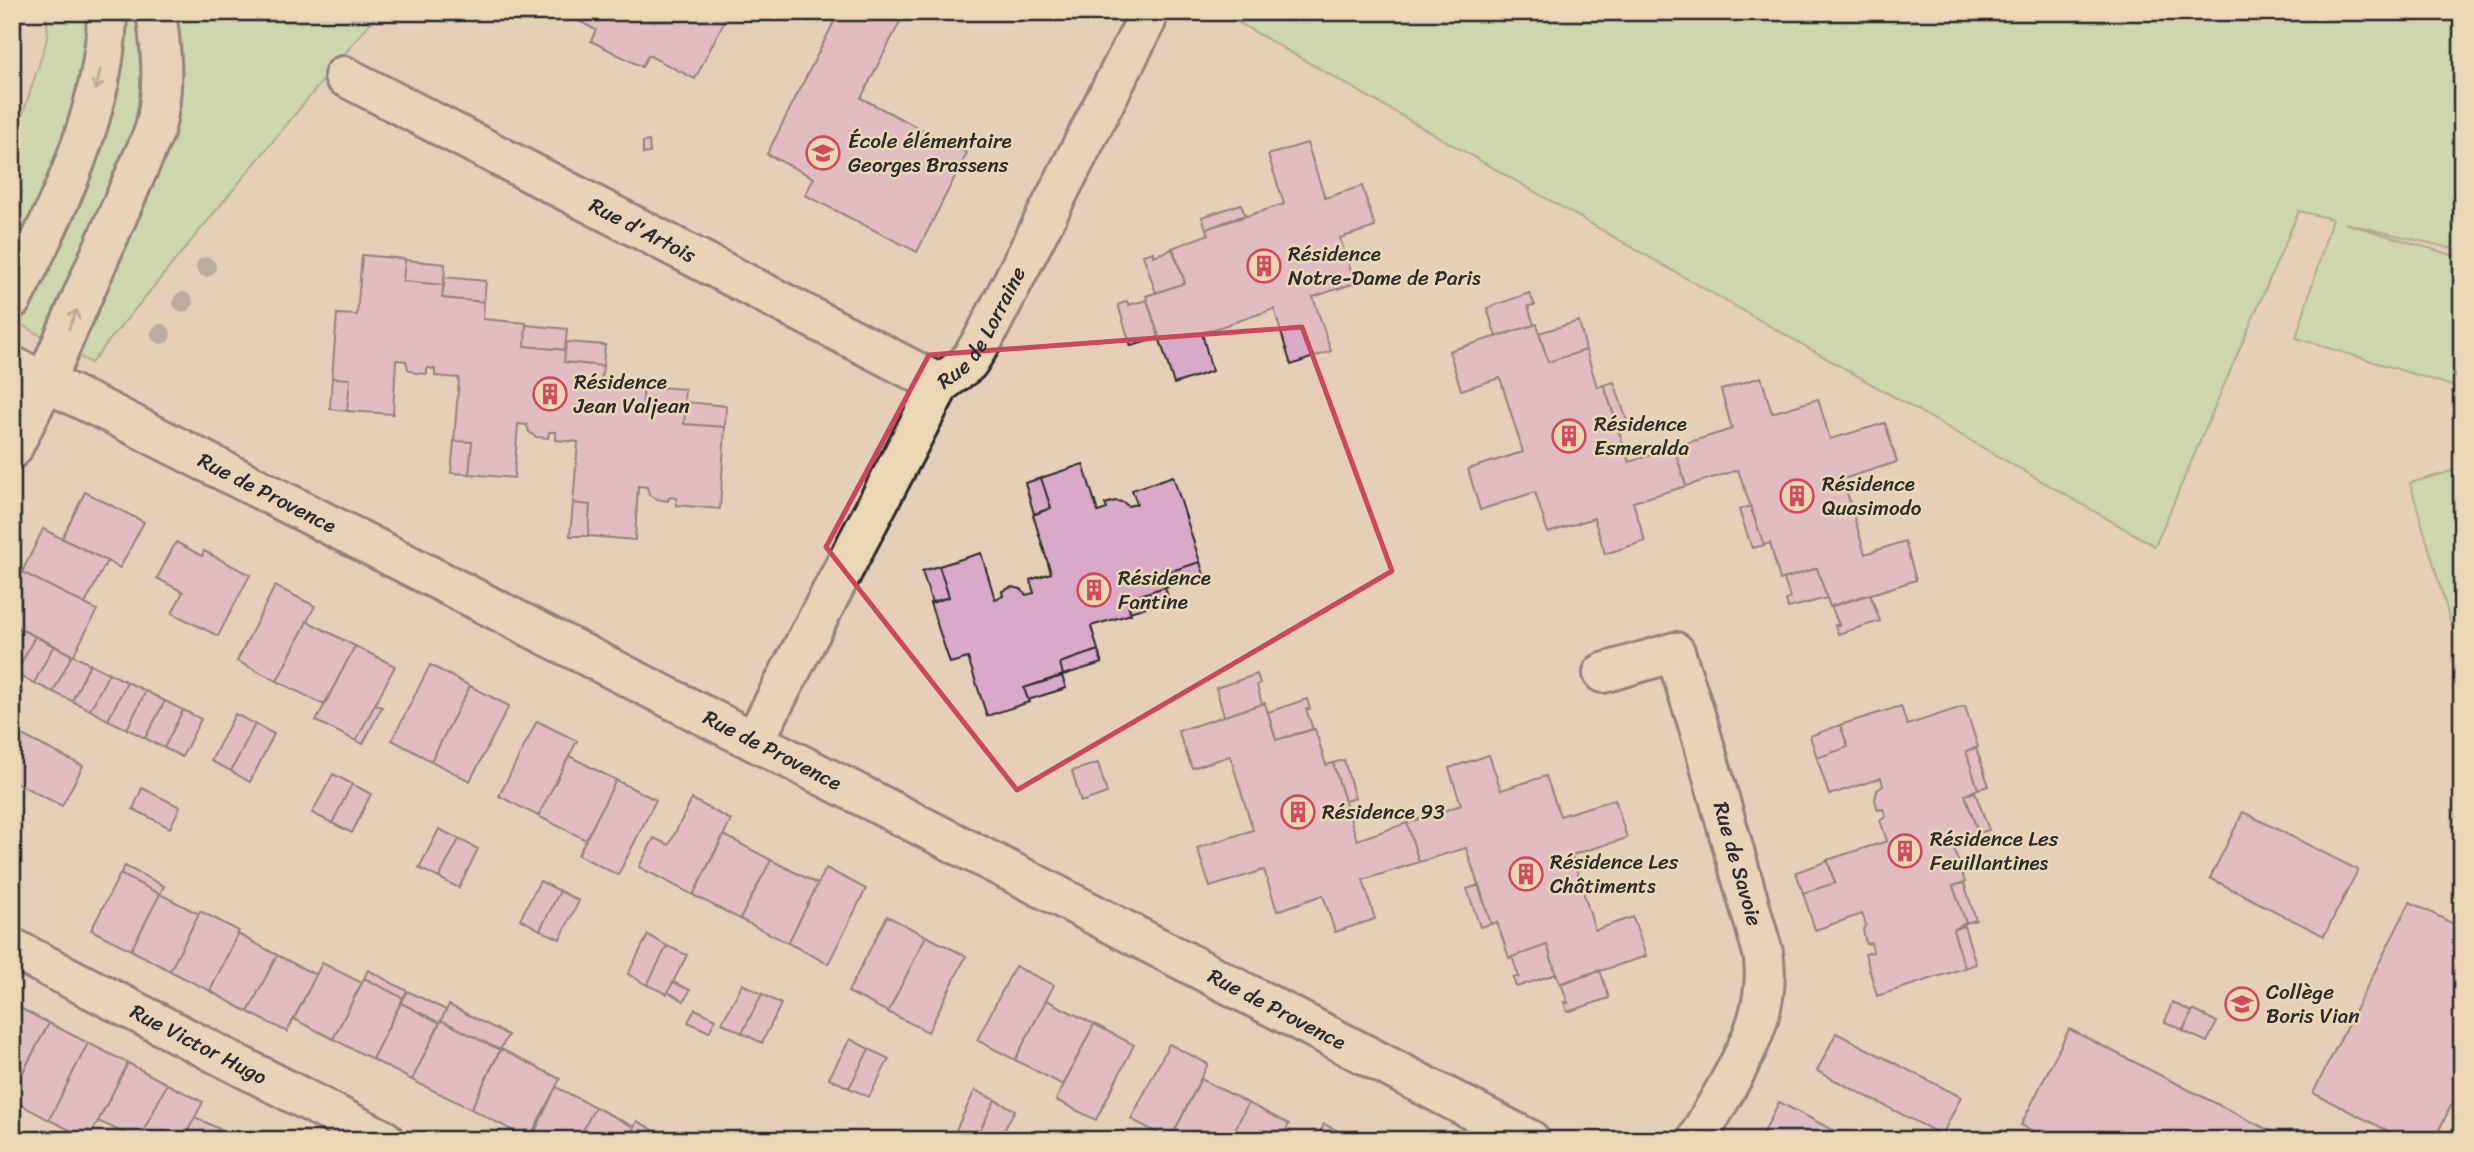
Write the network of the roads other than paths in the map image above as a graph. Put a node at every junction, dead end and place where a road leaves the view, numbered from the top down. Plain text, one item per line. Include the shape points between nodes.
1 (107, 12) edge
2 (156, 12) edge
3 (180, 12) edge
4 (1146, 20) dead end
5 (344, 76) dead end
6 (154, 132) junction
7 (12, 299) edge
8 (29, 374) edge
9 (940, 384) junction
10 (12, 449) edge
11 (1603, 673) dead end
12 (754, 741) junction
13 (12, 948) edge
14 (384, 1140) edge
15 (1530, 1140) edge
16 (1697, 1140) edge

1 -> 7 main road via 104,51 81,141 42,240
2 - 6 main road via 162,90
3 - 6 main road via 172,81
4 - 9 main road, Rue de Lorraine via 984,338 968,363
5 - 9 main road, Rue d'Artois
8 -> 6 main road
8 - 10 main road
8 - 12 main road, Rue de Provence
9 - 12 main road, Rue de Lorraine
11 - 16 main road, Rue de Savoie via 1675,652 1763,953 1766,972 1751,1038
12 - 15 main road, Rue de Provence
13 - 14 main road, Rue Victor Hugo

